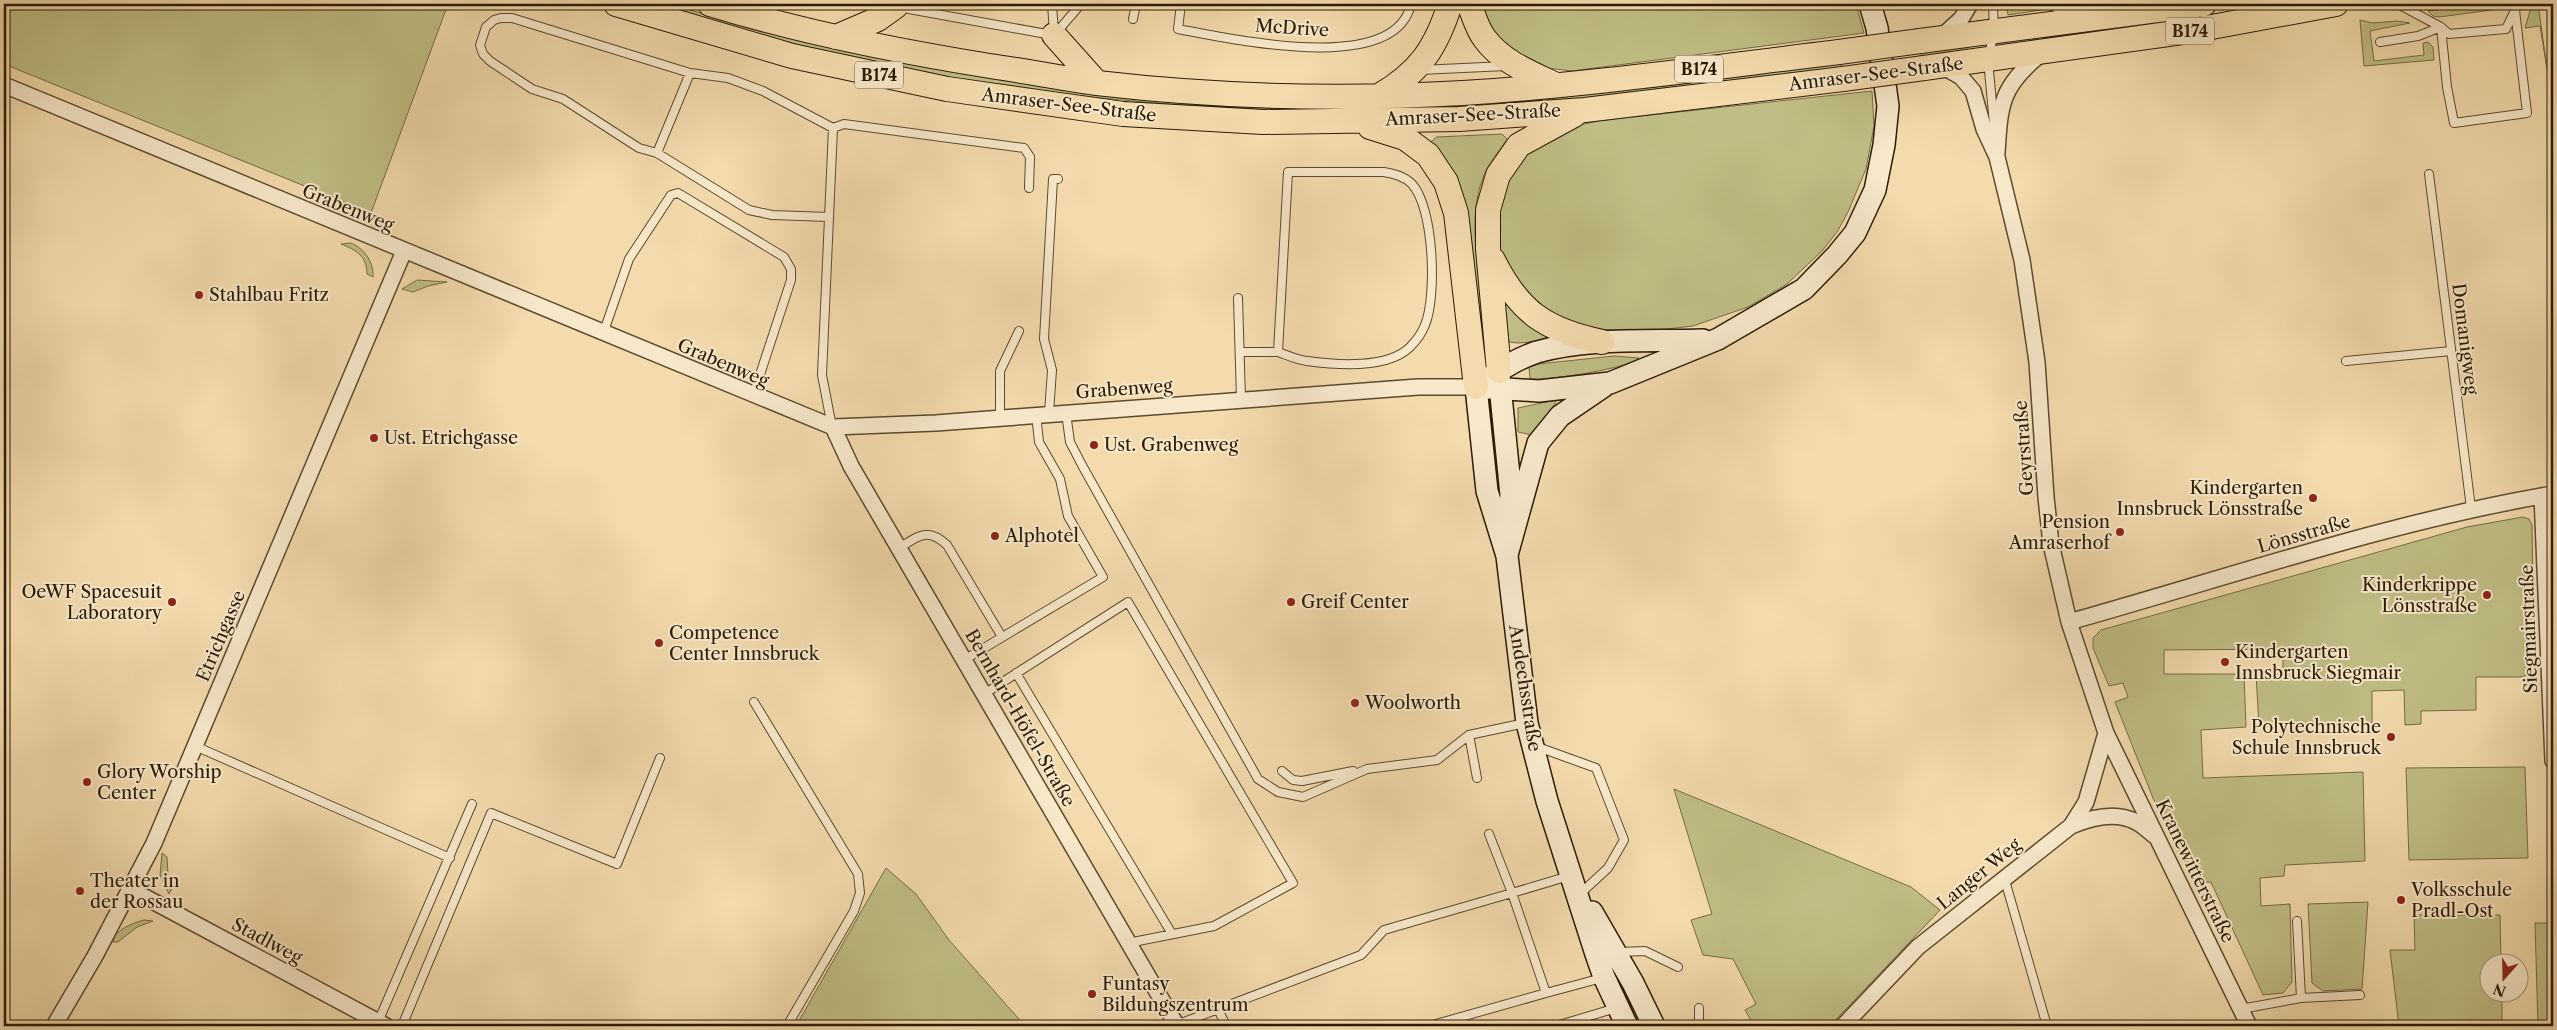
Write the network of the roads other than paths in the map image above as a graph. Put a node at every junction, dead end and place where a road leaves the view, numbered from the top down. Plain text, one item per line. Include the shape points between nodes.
1 (616, 4) edge
2 (710, 4) edge
3 (1052, 4) edge
4 (1080, 4) edge
5 (1136, 4) edge
6 (1181, 4) edge
7 (1411, 4) edge
8 (1450, 4) edge
9 (1469, 4) edge
10 (1870, 4) edge
11 (1970, 4) edge
12 (1993, 4) edge
13 (2056, 4) edge
14 (2204, 4) edge
15 (2398, 4) edge
16 (896, 5) edge
17 (2516, 7) edge
18 (2332, 8) edge
19 (2110, 16) junction
20 (1133, 19) dead end
21 (2440, 27) junction
22 (1054, 35) junction
23 (2002, 35) junction
24 (836, 37) junction
25 (1930, 39) junction
26 (2380, 42) dead end
27 (2035, 49) junction
28 (1988, 60) junction
29 (1516, 65) junction
30 (1933, 67) junction
31 (1414, 70) junction
32 (690, 73) junction
33 (1096, 82) junction
34 (4, 85) edge
35 (1558, 86) junction
36 (1379, 96) junction
37 (1585, 110) junction
38 (1344, 120) junction
39 (833, 128) junction
40 (658, 153) junction
41 (1997, 157) junction
42 (2429, 174) dead end
43 (1058, 179) dead end
44 (1029, 188) dead end
45 (829, 217) junction
46 (1488, 249) junction
47 (404, 251) junction
48 (1238, 298) dead end
49 (1019, 331) dead end
50 (603, 334) junction
51 (1718, 339) junction
52 (1602, 342) junction
53 (2451, 351) junction
54 (1240, 352) junction
55 (1278, 352) junction
56 (2346, 361) dead end
57 (1500, 380) junction
58 (1610, 383) junction
59 (1476, 387) junction
60 (753, 396) junction
61 (1241, 399) junction
62 (1066, 412) junction
63 (1042, 414) junction
64 (1503, 417) junction
65 (1000, 418) junction
66 (832, 427) junction
67 (2548, 495) edge
68 (2471, 508) junction
69 (899, 548) junction
70 (1507, 556) junction
71 (2069, 622) junction
72 (1002, 637) junction
73 (964, 660) junction
74 (1016, 673) junction
75 (984, 694) junction
76 (754, 702) dead end
77 (1527, 723) junction
78 (2106, 733) junction
79 (1469, 736) junction
80 (1533, 745) junction
81 (195, 746) junction
82 (660, 758) dead end
83 (2553, 761) edge
84 (1367, 769) junction
85 (1282, 771) dead end
86 (1477, 778) dead end
87 (472, 804) dead end
88 (2071, 826) junction
89 (1489, 834) dead end
90 (2158, 839) junction
91 (450, 858) junction
92 (2004, 877) junction
93 (1576, 884) junction
94 (130, 889) junction
95 (1512, 893) junction
96 (2297, 921) dead end
97 (1172, 934) junction
98 (1128, 943) junction
99 (1616, 952) junction
100 (1678, 967) dead end
101 (1604, 977) junction
102 (1546, 993) junction
103 (2360, 995) dead end
104 (2301, 998) junction
105 (1699, 1008) dead end
106 (1218, 1009) junction
107 (2241, 1009) junction
108 (1623, 1017) edge
109 (382, 1024) edge
110 (54, 1026) edge
111 (402, 1026) edge
112 (787, 1026) edge
113 (1176, 1026) edge
114 (1226, 1026) edge
115 (1429, 1026) edge
116 (1556, 1026) edge
117 (1654, 1026) edge
118 (1699, 1026) edge
119 (1843, 1026) edge
120 (2047, 1026) edge
121 (2249, 1026) edge

1 - 38 main road, Amraser-See-Straße / B174 via 792,56 947,89 1123,114 1263,122
2 - 24 main road, Amraser-See-Straße / B174
3 - 22 lane
4 - 22 lane
5 - 20 lane
6 - 7 lane, McDrive via 1178,29 1266,44 1362,48 1401,25 1408,17
8 - 31 main road via 1436,42
9 - 29 main road via 1485,39
10 - 51 main road via 1877,28 1888,106 1875,190 1855,232 1804,289
11 - 25 street via 1961,19
12 - 23 lane, Geyrstraße
13 - 19 street
14 - 19 main road, Amraser-See-Straße / B174
15 - 21 lane
16 - 22 lane
16 - 24 main road via 878,19
17 - 21 lane via 2506,28 2449,34
17 - 21 lane via 2525,57 2527,113 2454,123
18 - 27 main road, Amraser-See-Straße / B174 via 2190,31
19 - 23 main road, Amraser-See-Straße / B174
21 - 26 lane via 2418,36
22 - 33 main road
23 - 25 main road, Amraser-See-Straße / B174
23 - 28 lane, Geyrstraße
24 - 33 main road, Amraser-See-Straße / B174 via 948,59
25 - 35 main road, Amraser-See-Straße / B174, bridge
27 - 28 main road, Amraser-See-Straße / B174
27 - 41 street, Geyrstraße via 2007,90 1999,114
28 - 30 main road, Amraser-See-Straße / B174
28 - 41 lane, Geyrstraße
29 - 31 lane
29 - 35 main road
30 - 37 main road, Amraser-See-Straße / B174, bridge
30 - 41 street, Geyrstraße via 1961,77 1973,91 1984,129
31 - 36 main road via 1400,84
32 - 39 lane via 728,78 763,90
32 - 40 lane
32 - 40 lane via 512,18 494,20 482,36 483,54 532,89 563,99 639,148
33 - 36 main road, Amraser-See-Straße / B174 via 1197,91
34 - 47 street, Grabenweg
35 - 36 main road, Amraser-See-Straße / B174
37 - 38 main road, Amraser-See-Straße / B174 via 1459,119
37 - 46 main road via 1519,145 1498,175 1488,210
38 - 59 main road via 1405,138 1428,155 1446,182 1456,213
39 - 44 lane via 844,124 1024,148 1030,157
39 - 45 lane
40 - 45 lane via 758,213
41 - 71 street, Geyrstraße via 2022,260 2037,362 2051,544
42 - 53 lane, Domanigweg
43 - 63 lane via 1053,179 1044,339 1052,370
45 - 66 lane via 822,375
46 - 52 main road via 1506,285 1524,307 1545,323
46 - 57 main road
47 - 50 street, Grabenweg
47 - 81 street, Etrichgasse
48 - 54 lane
49 - 65 lane via 1000,371
50 - 60 street, Grabenweg
50 - 60 lane via 629,259 671,195 678,193 784,257 791,270 791,280
51 - 52 main road
51 - 58 main road
52 - 57 main road via 1537,352
53 - 56 lane
53 - 68 lane, Domanigweg
54 - 55 lane
54 - 61 lane
55 - 55 lane via 1288,172 1384,172 1399,175 1411,183 1426,210 1431,245 1430,308 1418,338 1409,348 1381,362 1306,361
57 - 58 main road via 1539,391
57 - 59 main road
57 - 64 main road, Andechsstraße
58 - 70 main road via 1560,416 1538,443
59 - 61 street, Grabenweg via 1418,387
59 - 64 main road, Andechsstraße via 1494,399
59 - 70 main road, Andechsstraße via 1487,491
60 - 66 street, Grabenweg
61 - 62 street, Grabenweg
62 - 63 street, Grabenweg
62 - 84 lane via 1070,442 1078,459 1258,779 1278,792 1303,797
63 - 65 street, Grabenweg
63 - 72 lane via 1039,442 1060,479 1068,516 1103,577
64 - 70 main road, Andechsstraße via 1511,495
65 - 66 street, Grabenweg
66 - 69 street, Bernhard-Höfel-Straße
67 - 68 street, Lönsstraße
67 - 83 street, Siegmairstraße
68 - 71 street, Lönsstraße
69 - 72 lane via 921,535 939,538 947,545
69 - 73 street, Bernhard-Höfel-Straße
70 - 77 main road, Andechsstraße
71 - 78 street, Geyrstraße
72 - 73 lane
73 - 75 street, Bernhard-Höfel-Straße
74 - 75 lane
74 - 97 lane
74 - 97 lane via 1128,602 1293,884 1214,926
75 - 98 street, Bernhard-Höfel-Straße
76 - 112 lane via 858,874 860,893 854,911
77 - 79 lane
77 - 80 main road, Andechsstraße
78 - 88 street, Langer Weg via 2086,802
78 - 90 street, Kranewitterstraße
79 - 84 lane via 1437,760
79 - 86 lane
80 - 93 main road, Andechsstraße via 1547,801
80 - 93 lane via 1596,768 1624,840 1608,868
81 - 91 lane
81 - 94 street, Etrichgasse via 154,843
82 - 111 lane via 617,864 492,813
84 - 85 lane via 1302,781 1292,780
87 - 91 lane
88 - 90 street via 2090,818 2107,816 2135,821
88 - 92 street, Langer Weg
89 - 95 lane
90 - 107 street, Kranewitterstraße
91 - 109 lane
92 - 119 street, Langer Weg via 1918,947
92 - 120 lane
93 - 95 lane
93 - 99 main road, Andechsstraße
93 - 101 main road, Andechsstraße
94 - 109 street, Stadlweg
94 - 110 street, Etrichgasse
95 - 102 lane
95 - 106 lane via 1384,930 1361,955
96 - 104 lane
97 - 98 lane
98 - 113 street, Bernhard-Höfel-Straße
99 - 100 lane via 1645,951
99 - 117 main road, Andechsstraße
101 - 102 lane
101 - 108 main road, Andechsstraße
102 - 115 lane
103 - 104 lane
104 - 107 lane
105 - 118 lane
106 - 113 lane
106 - 114 lane
107 - 121 street, Kranewitterstraße
108 - 116 lane

